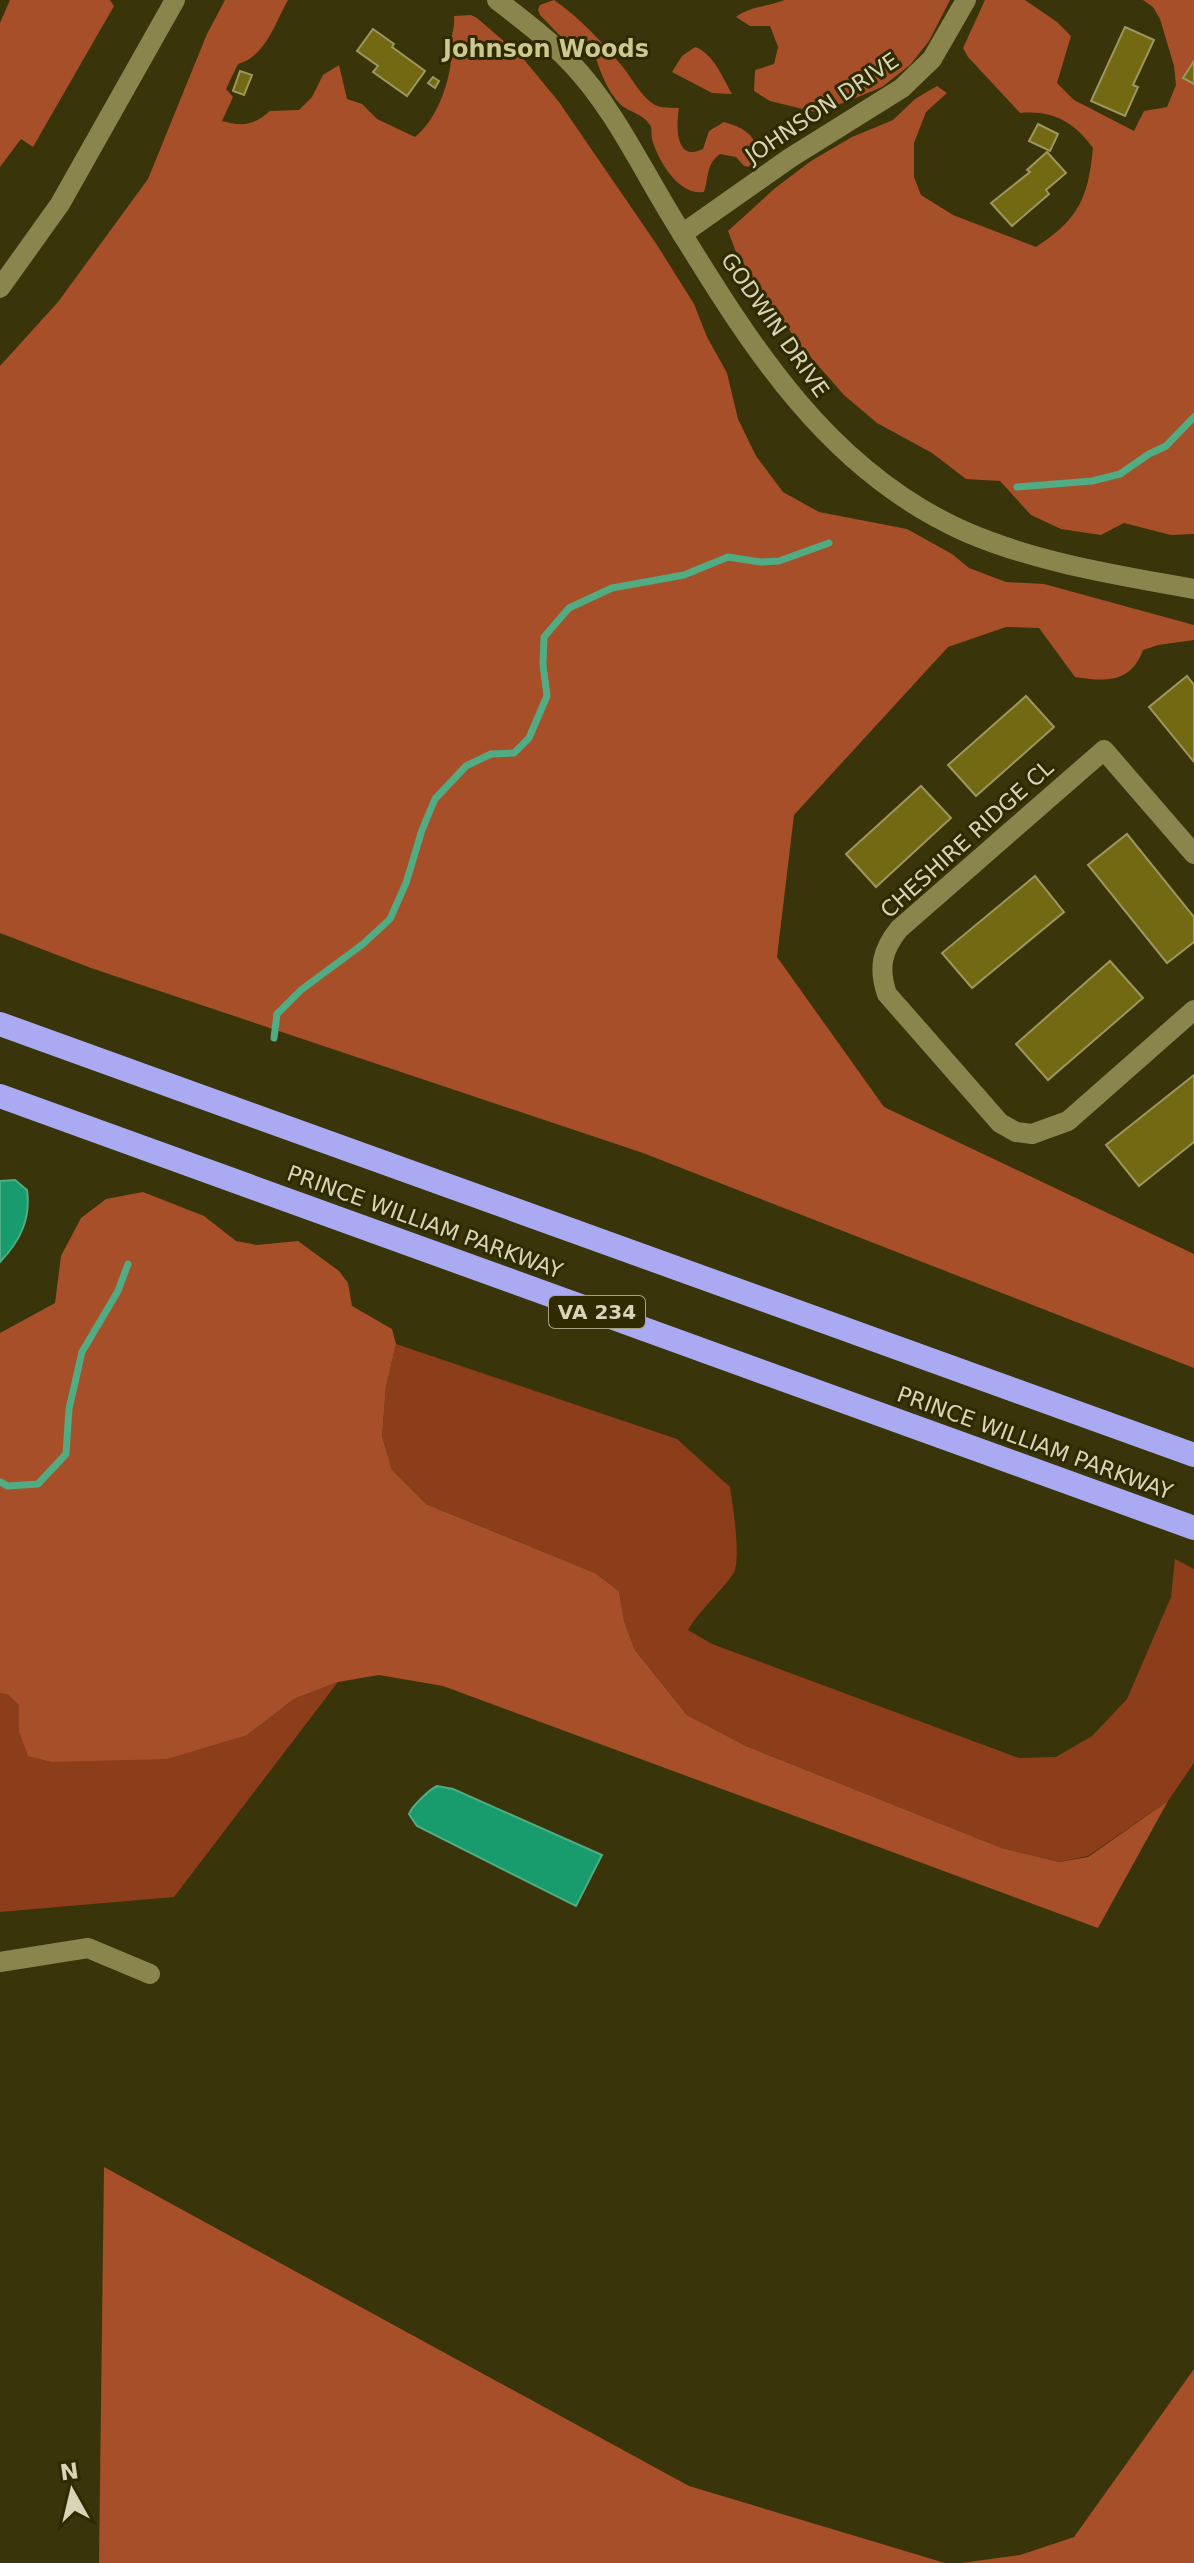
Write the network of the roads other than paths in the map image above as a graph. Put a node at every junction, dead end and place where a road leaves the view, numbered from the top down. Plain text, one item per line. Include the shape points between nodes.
1 (175, 0) edge
2 (497, 0) edge
3 (966, 0) edge
4 (682, 234) junction
5 (0, 288) edge
6 (1194, 589) edge
7 (1194, 854) edge
8 (1194, 1010) edge
9 (0, 1024) edge
10 (0, 1096) edge
11 (1194, 1455) edge
12 (1194, 1528) edge
13 (0, 1962) edge
14 (150, 1974) dead end

1 - 5 street via 60,204
2 - 4 street, GODWIN DRIVE via 539,32 601,100
3 - 4 street, JOHNSON DRIVE via 932,59 902,88
4 - 6 street, GODWIN DRIVE via 789,393 844,451 902,496 966,532 1014,549 1076,567
7 - 8 street, CHESHIRE RIDGE CL via 1104,750 899,929 881,961 887,994 1000,1123 1016,1132 1032,1134 1068,1121
9 - 11 highway, PRINCE WILLIAM PARKWAY
10 - 12 highway, PRINCE WILLIAM PARKWAY / VA 234
13 - 14 street via 88,1948

